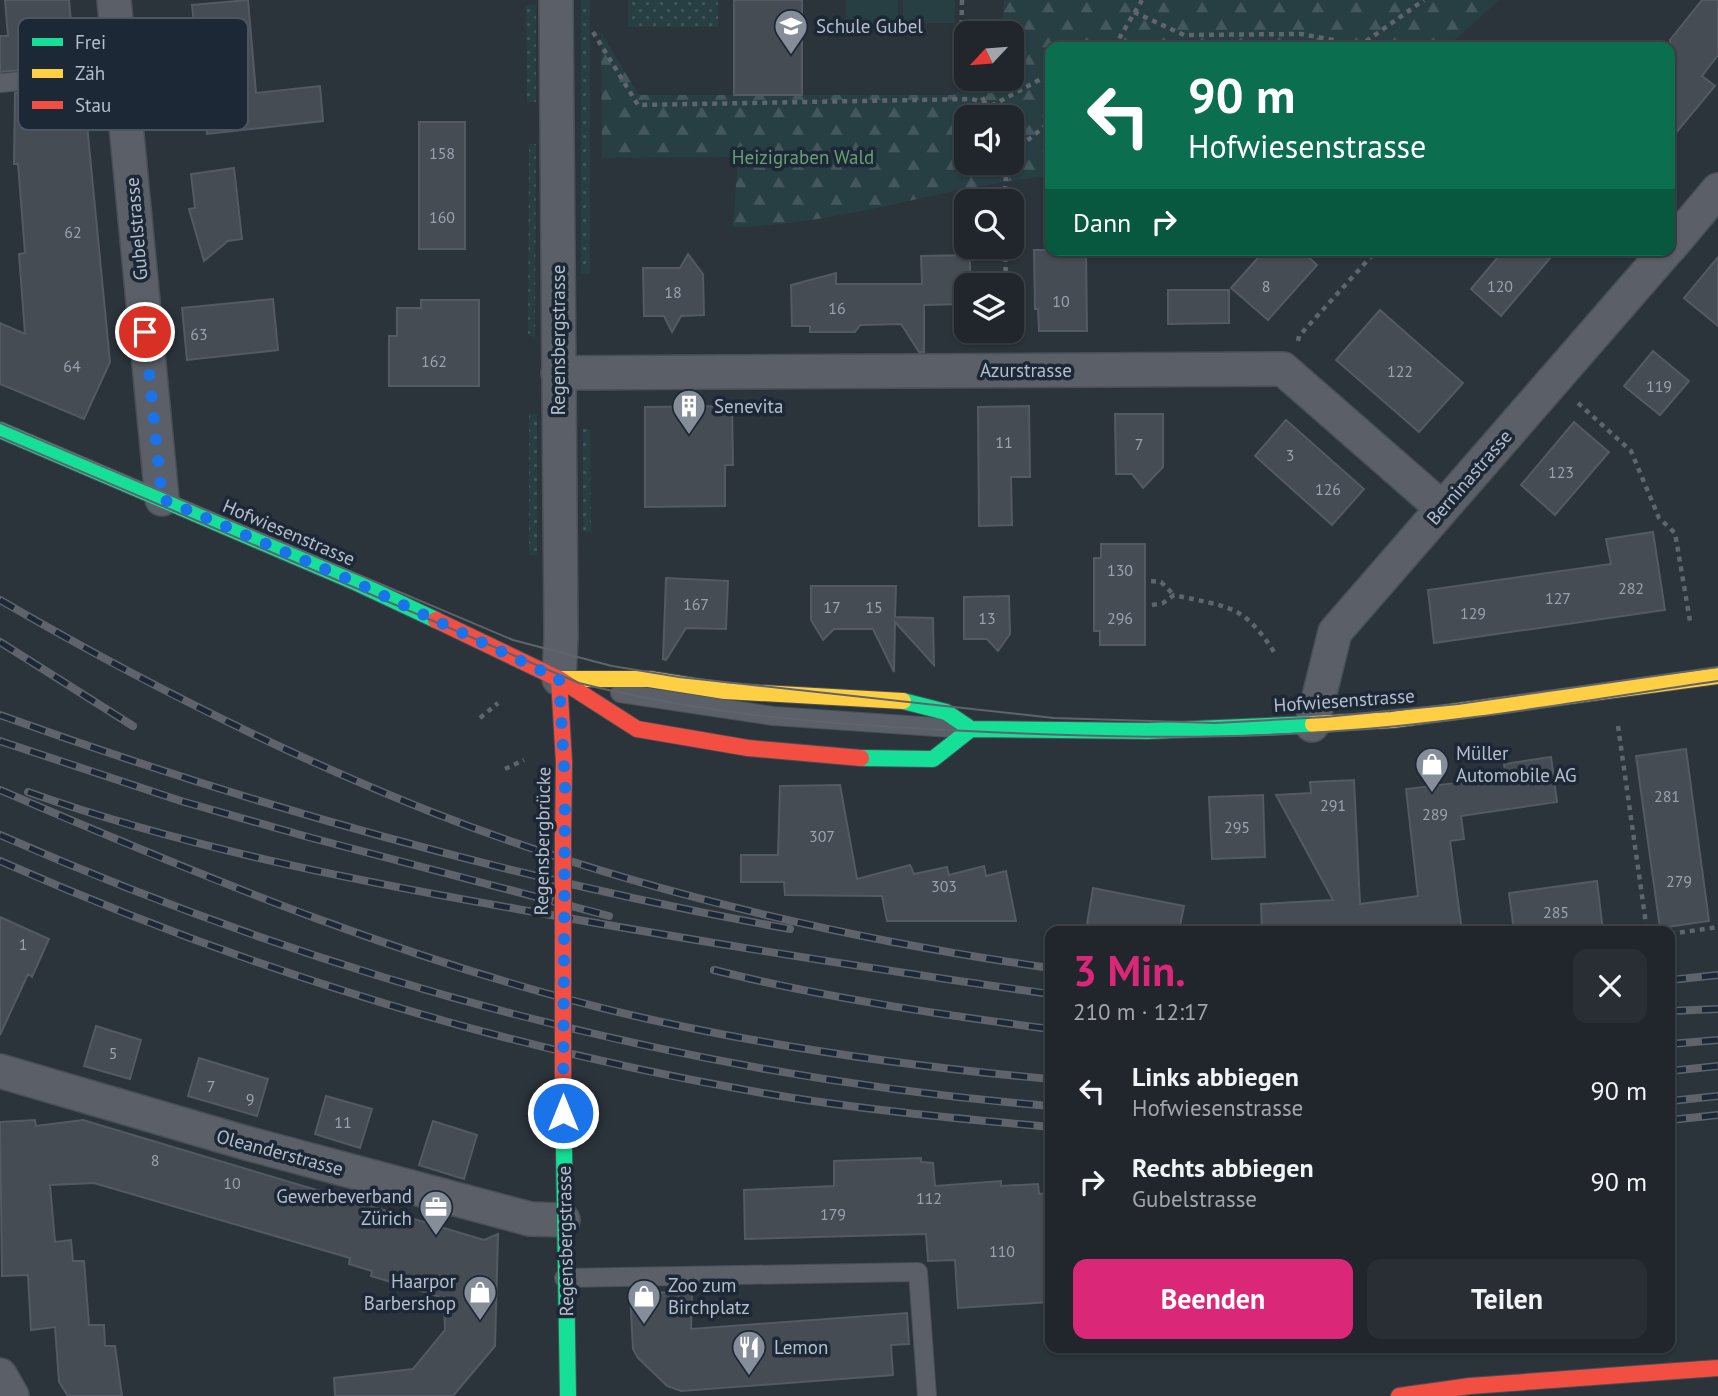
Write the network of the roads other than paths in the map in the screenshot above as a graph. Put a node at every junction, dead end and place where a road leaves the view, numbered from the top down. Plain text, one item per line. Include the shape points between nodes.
1 (114, 0) edge
2 (556, 0) edge
3 (116, 18) edge
4 (18, 81) edge
5 (0, 83) edge
6 (127, 130) edge
7 (1718, 190) edge
8 (1675, 241) edge
9 (1662, 256) edge
10 (558, 373) junction
11 (0, 429) edge
12 (162, 499) junction
13 (1442, 508) junction
14 (1718, 676) edge
15 (559, 679) junction
16 (1312, 725) junction
17 (971, 729) junction
18 (0, 1071) edge
19 (563, 1087) joint
20 (563, 1220) junction
21 (564, 1278) junction
22 (1718, 1368) edge
23 (0, 1375) edge
24 (1605, 1377) junction
25 (12, 1396) edge
26 (568, 1396) edge
27 (927, 1396) edge
28 (1399, 1396) edge
29 (1607, 1396) edge

1 - 3 street, Gubelstrasse
2 - 10 street, Regensbergstrasse
4 - 5 lane
6 - 12 street, Gubelstrasse
7 - 8 street, Berninastrasse
9 - 13 street, Berninastrasse
10 - 13 street, Azurstrasse via 1283,369
10 - 15 street, Regensbergstrasse
11 - 12 street, Hofwiesenstrasse
12 - 15 street, Hofwiesenstrasse via 357,583
13 - 16 street, Berninastrasse via 1335,632
14 - 16 street, Hofwiesenstrasse via 1392,720
15 - 17 lane, Hofwiesenstrasse via 644,699 774,716
15 - 17 street, Hofwiesenstrasse via 649,679 725,691 910,701 946,712
15 - 17 street, Hofwiesenstrasse via 637,729 748,748 832,758 933,759
15 - 19 street, Regensbergbrücke, bridge via 564,762
16 - 17 street, Hofwiesenstrasse via 1148,731
18 - 20 street, Oleanderstrasse via 530,1219
19 - 20 street, Regensbergstrasse
20 - 21 street, Regensbergstrasse
21 - 26 street, Regensbergstrasse
21 - 27 lane via 918,1272
22 - 24 street
23 - 25 street
24 - 28 street
24 - 29 lane

